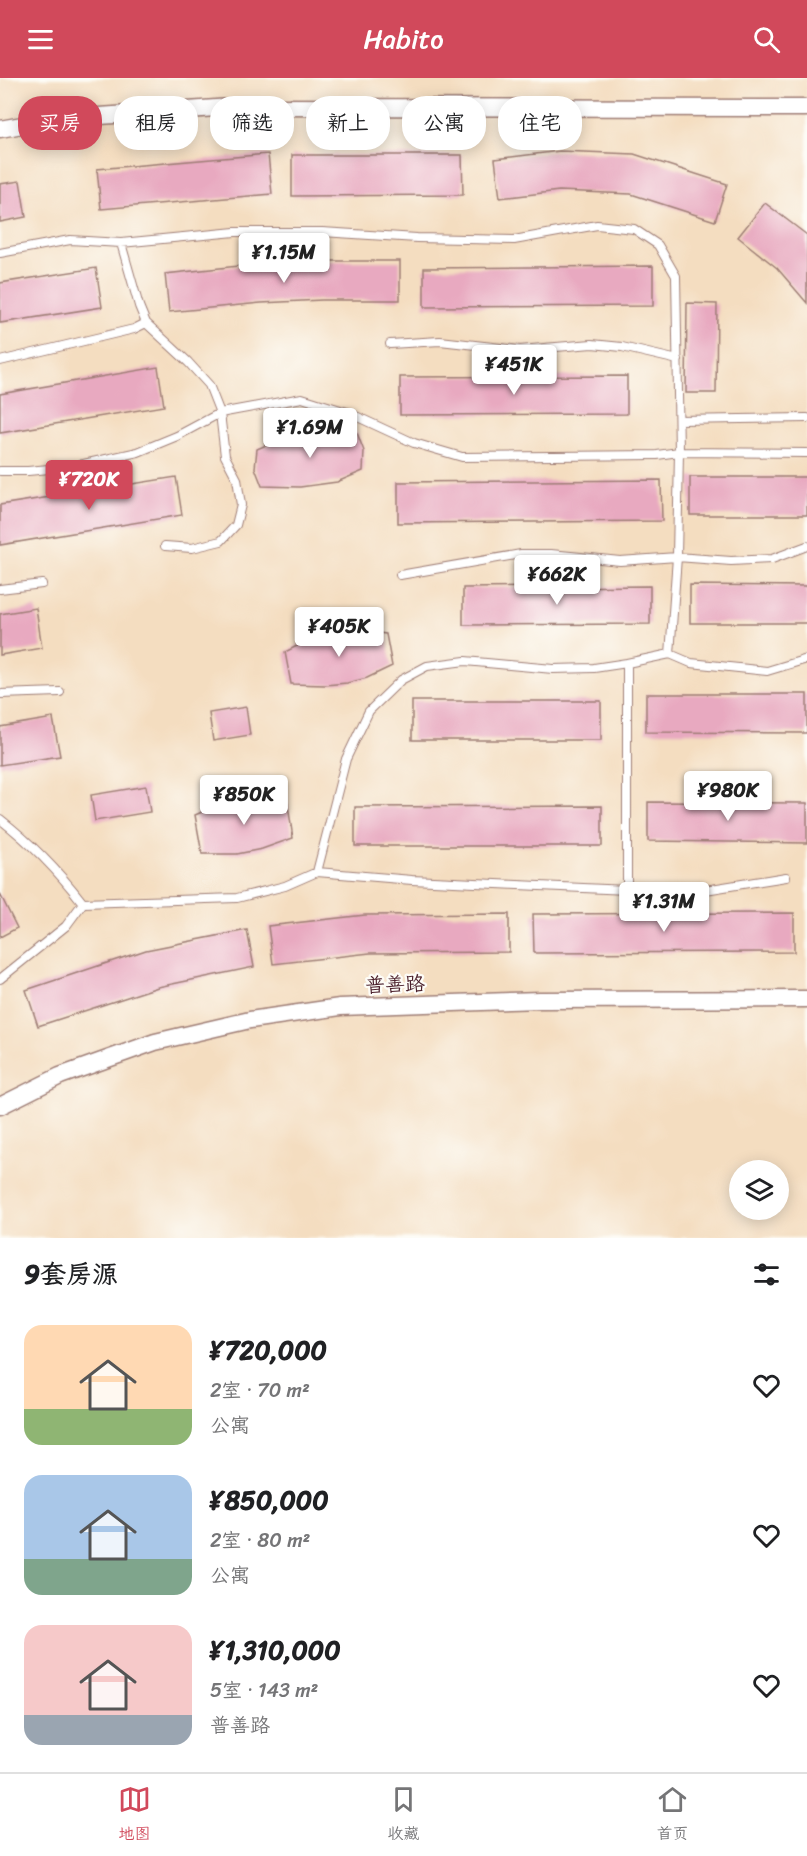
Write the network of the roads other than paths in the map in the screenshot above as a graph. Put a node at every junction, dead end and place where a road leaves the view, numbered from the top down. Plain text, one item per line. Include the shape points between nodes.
1 (807, 108) edge
2 (0, 129) edge
3 (121, 243) junction
4 (0, 253) edge
5 (146, 323) junction
6 (390, 344) dead end
7 (678, 360) junction
8 (0, 361) edge
9 (220, 413) junction
10 (807, 418) edge
11 (679, 420) junction
12 (679, 452) junction
13 (807, 453) edge
14 (0, 471) edge
15 (165, 546) dead end
16 (807, 546) edge
17 (677, 557) junction
18 (400, 575) dead end
19 (42, 584) dead end
20 (0, 589) edge
21 (670, 654) junction
22 (807, 659) edge
23 (627, 663) junction
24 (60, 692) dead end
25 (0, 694) edge
26 (0, 819) edge
27 (318, 873) junction
28 (786, 877) dead end
29 (627, 890) junction
30 (83, 903) junction
31 (0, 979) edge
32 (807, 999) edge
33 (0, 1106) edge

1 - 2 street via 231,107 56,119
3 - 4 lane via 70,240
3 - 5 lane
3 - 7 lane via 235,232 514,240 597,225 634,229 658,245 676,276
5 - 8 lane
5 - 9 lane via 209,385
6 - 7 lane via 440,341 520,350 592,344 622,346
7 - 11 lane
9 - 12 lane via 303,398 348,412 414,443 462,457
9 - 14 lane via 138,452 70,467
9 - 15 lane via 225,456 237,479 241,505 236,525 221,541 192,548
10 - 11 lane
11 - 12 lane
12 - 13 lane
12 - 17 lane
16 - 17 lane via 772,559
17 - 18 lane via 620,561 521,554
17 - 21 lane
19 - 20 lane
21 - 22 lane via 691,663 767,671
21 - 23 lane
23 - 27 lane via 553,669 465,661 427,666 401,680 369,711 346,759
23 - 29 lane
24 - 25 lane
26 - 30 lane via 65,880
27 - 29 lane
27 - 30 lane via 237,898
28 - 29 lane via 699,891
30 - 31 lane via 66,926
32 - 33 street, 普善路 via 540,1000 340,1007 250,1020 154,1042 60,1076

